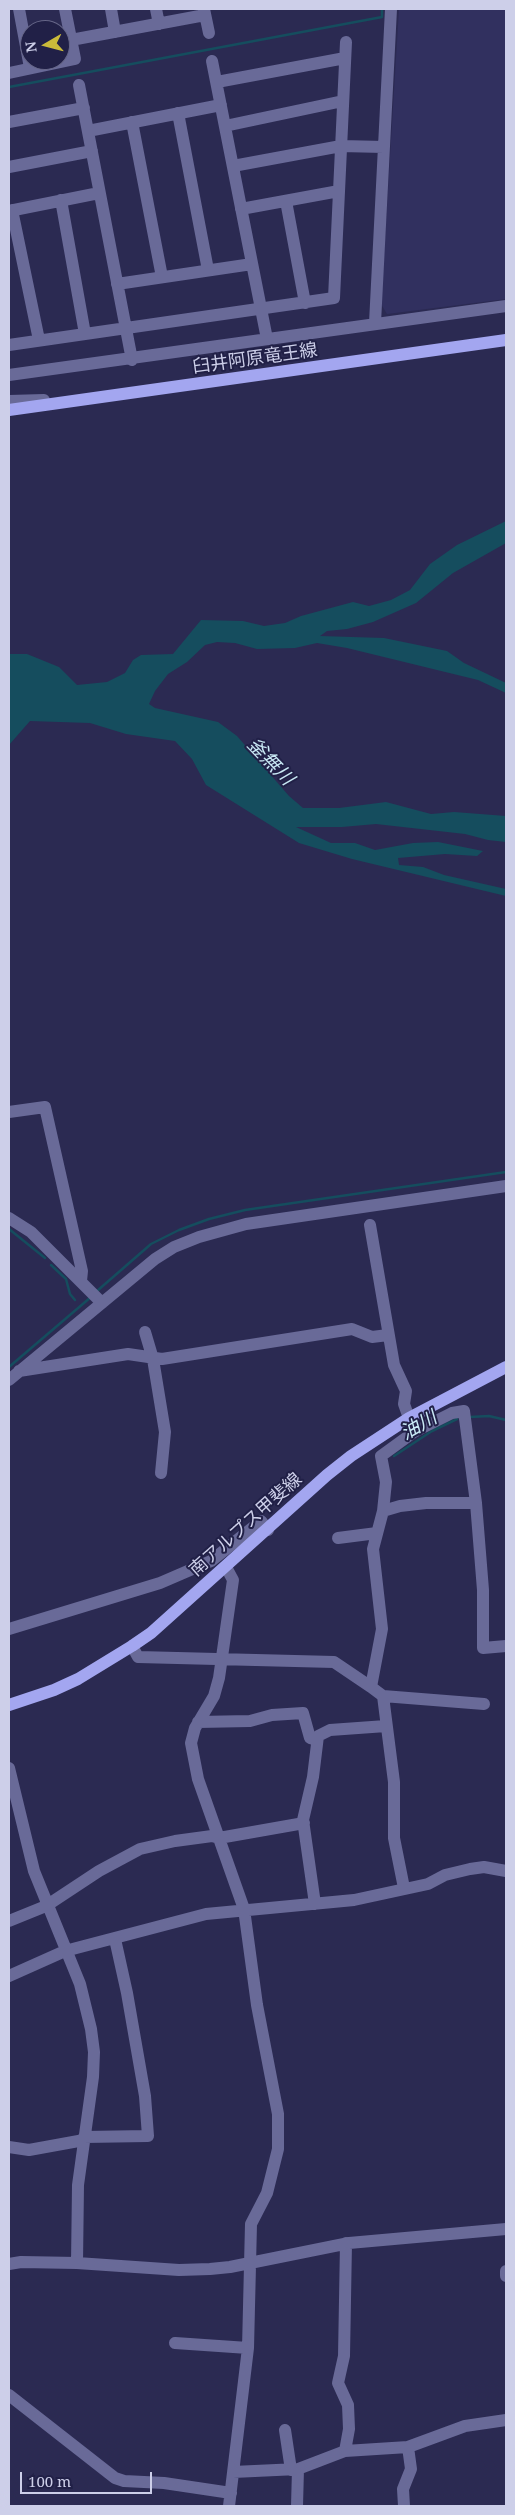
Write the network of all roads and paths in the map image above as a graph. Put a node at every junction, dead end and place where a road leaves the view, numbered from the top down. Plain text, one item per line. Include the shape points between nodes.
1 (65, 9) edge
2 (111, 9) edge
3 (156, 9) edge
4 (391, 9) edge
5 (205, 12) edge
6 (159, 24) junction
7 (115, 32) junction
8 (209, 33) dead end
9 (71, 40) junction
10 (346, 42) dead end
11 (345, 58) junction
12 (70, 60) edge
13 (212, 62) dead end
14 (22, 70) edge
15 (9, 73) edge
16 (216, 82) junction
17 (79, 85) dead end
18 (343, 101) junction
19 (221, 105) junction
20 (84, 108) junction
21 (178, 113) junction
22 (9, 122) edge
23 (132, 122) junction
24 (225, 126) junction
25 (88, 131) junction
26 (341, 146) junction
27 (384, 147) junction
28 (92, 151) junction
29 (233, 166) junction
30 (9, 167) edge
31 (339, 191) junction
32 (99, 193) junction
33 (61, 200) junction
34 (286, 201) junction
35 (241, 209) junction
36 (10, 211) edge
37 (252, 264) junction
38 (208, 270) junction
39 (162, 278) junction
40 (117, 284) junction
41 (305, 303) junction
42 (506, 306) edge
43 (262, 309) junction
44 (375, 323) junction
45 (126, 328) junction
46 (85, 334) junction
47 (267, 339) junction
48 (39, 340) junction
49 (506, 340) edge
50 (9, 345) edge
51 (132, 360) junction
52 (9, 376) edge
53 (9, 401) edge
54 (53, 404) junction
55 (9, 410) edge
56 (9, 1112) edge
57 (506, 1186) edge
58 (9, 1218) edge
59 (370, 1225) dead end
60 (80, 1281) junction
61 (102, 1303) junction
62 (145, 1332) dead end
63 (388, 1335) junction
64 (153, 1359) junction
65 (506, 1368) edge
66 (19, 1371) junction
67 (9, 1380) edge
68 (410, 1418) junction
69 (414, 1432) junction
70 (161, 1473) dead end
71 (476, 1503) junction
72 (383, 1511) junction
73 (268, 1530) junction
74 (377, 1533) junction
75 (338, 1538) dead end
76 (226, 1567) junction
77 (9, 1628) edge
78 (132, 1646) junction
79 (506, 1646) edge
80 (222, 1660) junction
81 (371, 1688) junction
82 (382, 1696) junction
83 (484, 1704) dead end
84 (9, 1705) edge
85 (198, 1722) junction
86 (386, 1726) junction
87 (316, 1740) junction
88 (9, 1768) edge
89 (304, 1823) junction
90 (219, 1838) junction
91 (506, 1871) edge
92 (404, 1888) junction
93 (315, 1904) junction
94 (46, 1906) junction
95 (244, 1909) junction
96 (9, 1921) edge
97 (115, 1939) junction
98 (65, 1951) junction
99 (9, 1976) edge
100 (84, 2138) junction
101 (9, 2147) edge
102 (506, 2229) edge
103 (346, 2243) junction
104 (251, 2262) junction
105 (77, 2263) junction
106 (9, 2264) edge
107 (506, 2271) edge
108 (506, 2276) edge
109 (176, 2343) dead end
110 (248, 2348) junction
111 (9, 2395) edge
112 (506, 2420) edge
113 (285, 2430) dead end
114 (408, 2447) junction
115 (345, 2451) junction
116 (294, 2470) junction
117 (233, 2472) junction
118 (230, 2500) edge
119 (298, 2506) edge
120 (404, 2506) edge

1 - 9 street
2 - 7 street
3 - 6 street
4 - 27 street
5 - 6 street
5 - 8 street
6 - 7 street
7 - 9 street
9 - 12 street via 75,59
10 - 11 street
11 - 16 street
11 - 18 street
13 - 16 street
14 - 15 street
16 - 19 street
17 - 20 street
18 - 24 street
18 - 26 street
19 - 21 street
19 - 24 street
20 - 22 street
20 - 25 street
21 - 23 street
21 - 38 street
23 - 25 street
23 - 39 street
24 - 29 street
25 - 28 street
26 - 27 street
26 - 29 street
26 - 31 street
27 - 44 street
28 - 30 street
28 - 32 street
29 - 35 street
31 - 34 street
31 - 41 street via 334,298
32 - 33 street
32 - 40 street
33 - 36 street
33 - 46 street
34 - 35 street
34 - 41 street
35 - 37 street
36 - 48 street
37 - 38 street
37 - 43 street
38 - 39 street
39 - 40 street
40 - 45 street
41 - 43 street
42 - 44 street
43 - 45 street
43 - 47 street
44 - 47 street
45 - 46 street
45 - 51 street
46 - 48 street
47 - 51 street
48 - 50 street
49 - 54 main road, 臼井阿原竜王線
51 - 52 street
53 - 54 street via 45,400
54 - 55 main road, 臼井阿原竜王線
56 - 60 street via 45,1106 82,1271
57 - 61 street via 246,1224 200,1237 155,1259
58 - 60 street via 31,1232
59 - 63 street
60 - 61 street
61 - 66 street
62 - 64 street
63 - 64 street via 372,1337 352,1329
63 - 68 street via 394,1365 406,1391 404,1404
64 - 66 street via 128,1354
64 - 70 street via 165,1432
65 - 68 main road, 南アルプス甲斐線
66 - 67 street
68 - 69 street
68 - 73 main road, 南アルプス甲斐線 via 327,1475
69 - 71 street via 452,1412 464,1411
69 - 72 street via 381,1456 386,1482
71 - 72 street via 426,1503
71 - 79 street via 483,1590 483,1648
72 - 74 street
73 - 76 main road, 南アルプス甲斐線
73 - 77 street via 261,1521 211,1561 160,1583
74 - 75 street
74 - 81 street via 373,1549 382,1629
76 - 78 main road, 南アルプス甲斐線
76 - 80 street via 233,1580
78 - 80 street via 138,1657
78 - 84 main road, 南アルプス甲斐線 via 78,1679
80 - 81 street via 334,1662
80 - 85 street via 214,1696
81 - 82 street
82 - 83 street
82 - 86 street
85 - 87 street via 250,1721 272,1715 303,1713 310,1738
85 - 90 street via 191,1743 198,1779
86 - 87 street via 330,1730 322,1732
86 - 92 street via 394,1782 394,1838
87 - 89 street
88 - 94 street via 34,1871
89 - 90 street
89 - 93 street
90 - 94 street via 175,1841 129,1853
90 - 95 street
91 - 92 street via 484,1867 470,1869 445,1875 428,1884
92 - 93 street via 354,1900
93 - 95 street
94 - 96 street
94 - 98 street
95 - 97 street via 206,1914
95 - 104 street via 256,2005 278,2114 276,2158 267,2193 251,2224
97 - 98 street
97 - 100 street via 145,2096 148,2136
98 - 99 street
98 - 100 street via 87,2008 94,2052
100 - 101 street via 29,2150
100 - 105 street via 78,2185
102 - 103 street
103 - 104 street
103 - 115 street via 344,2356 338,2383 348,2405 349,2429
104 - 105 street via 230,2267 179,2270
104 - 110 street
105 - 106 street
107 - 108 street
109 - 110 street
110 - 117 street
111 - 118 street via 114,2478 164,2483
112 - 114 street via 465,2426
113 - 116 street
114 - 115 street
114 - 120 street via 411,2470 403,2489
115 - 116 street
116 - 117 street
116 - 119 street
117 - 118 street

